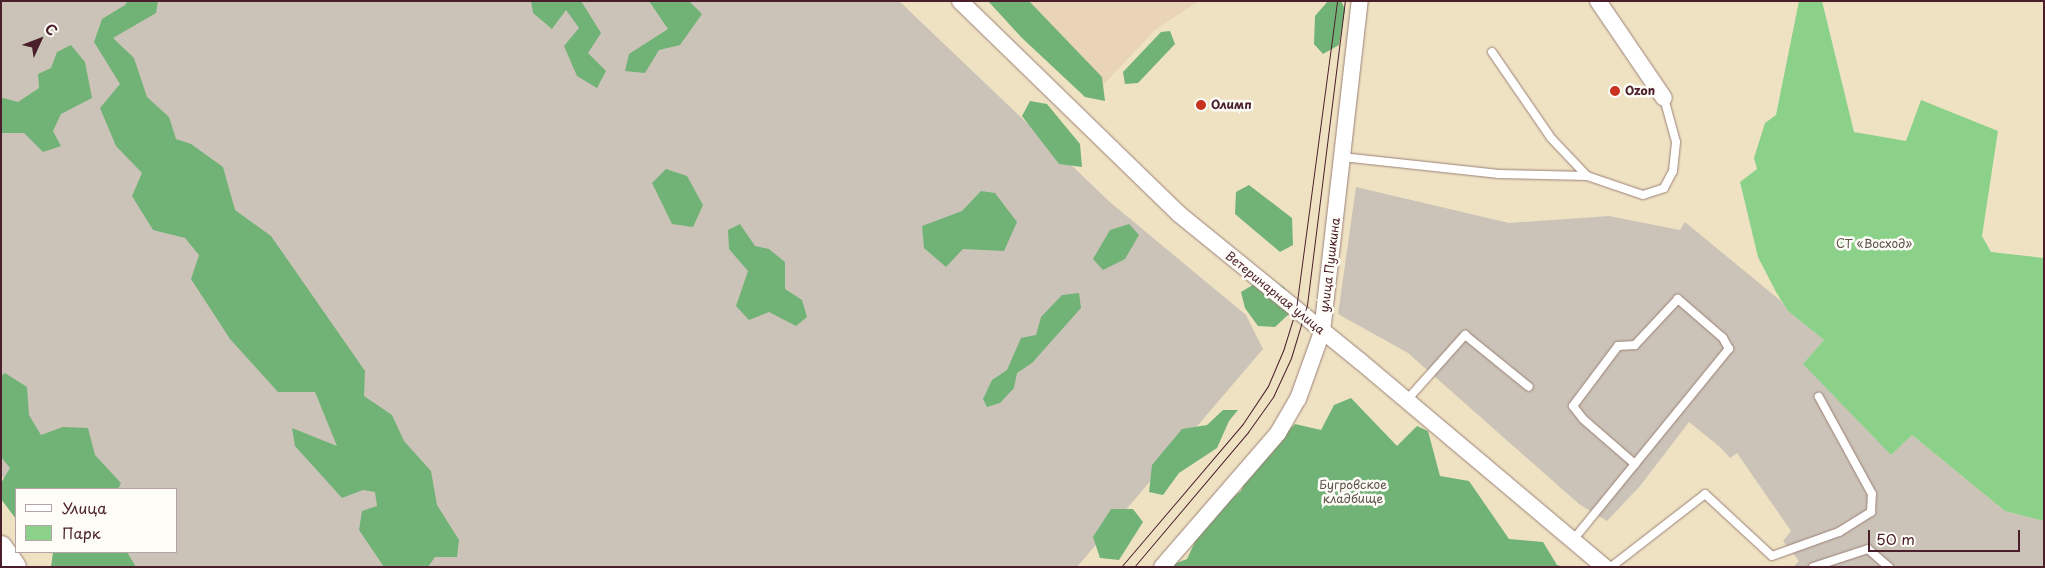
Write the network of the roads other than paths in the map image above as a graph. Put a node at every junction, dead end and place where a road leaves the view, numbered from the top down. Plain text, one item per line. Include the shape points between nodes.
1 (960, 1) edge
2 (1360, 1) edge
3 (1598, 1) edge
4 (1492, 52) dead end
5 (1664, 98) joint
6 (1342, 157) junction
7 (1587, 176) junction
8 (1322, 332) junction
9 (1529, 387) dead end
10 (1819, 397) dead end
11 (1406, 401) junction
12 (1635, 464) junction
13 (1573, 540) junction
14 (1, 547) edge
15 (15, 567) edge
16 (1162, 567) edge
17 (1605, 567) edge
18 (1611, 567) edge
19 (1813, 567) edge
20 (1890, 567) edge

1 - 8 street, Ветеринарная улица via 1179,214
2 - 6 street, улица Пушкина
3 - 5 street
4 - 7 lane via 1552,138
5 - 7 lane via 1676,142 1673,171 1664,188 1643,195
6 - 7 lane via 1499,174
6 - 8 street, улица Пушкина
8 - 11 street, Ветеринарная улица
8 - 16 street, улица Пушкина via 1298,399 1278,433
9 - 11 lane via 1465,335
10 - 18 lane via 1872,494 1871,512 1839,532 1772,556 1705,494
11 - 13 street, Ветеринарная улица
12 - 12 lane via 1729,350 1723,338 1678,299 1635,345 1618,346 1573,406 1583,419
12 - 13 lane
13 - 17 street, Ветеринарная улица
14 - 15 street
19 - 20 lane via 1868,549

